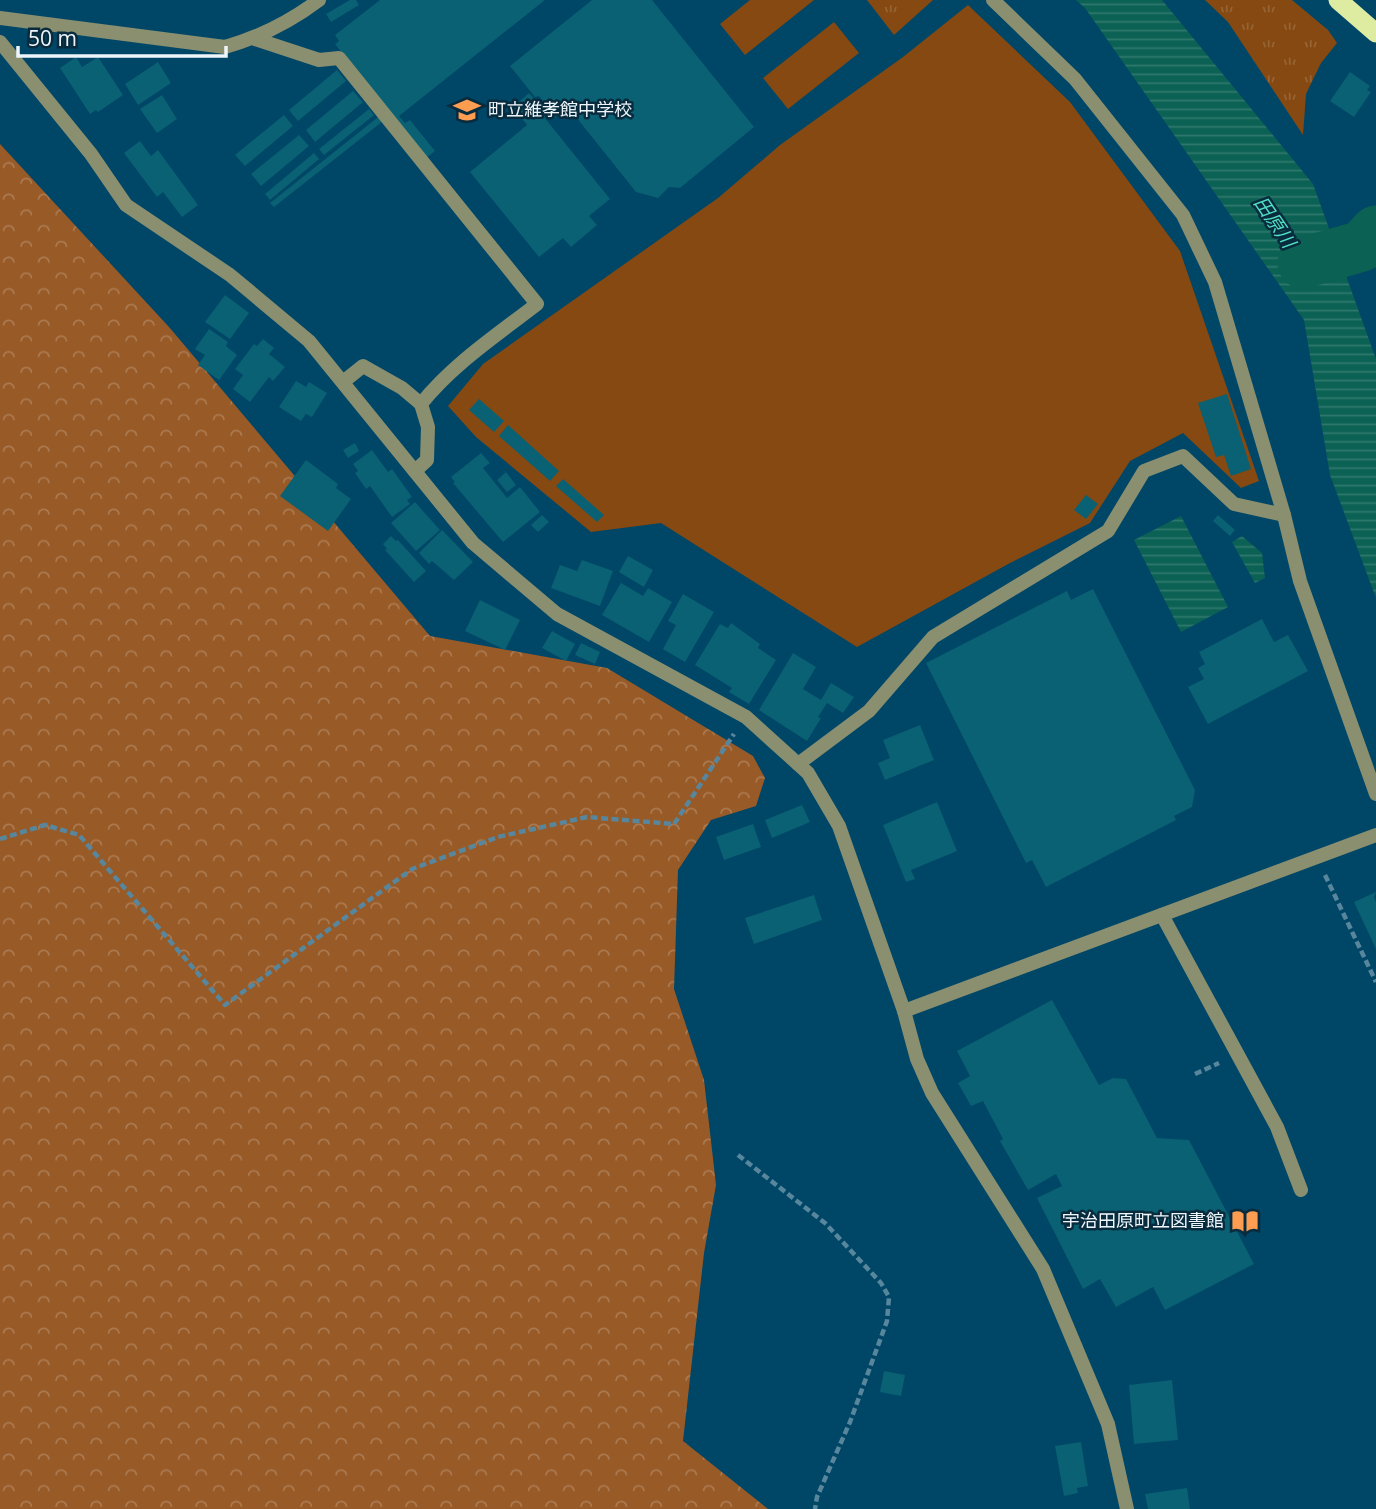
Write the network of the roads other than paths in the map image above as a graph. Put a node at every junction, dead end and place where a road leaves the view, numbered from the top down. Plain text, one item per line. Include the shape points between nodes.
1 (319, 0) edge
2 (993, 0) edge
3 (1338, 0) edge
4 (0, 18) edge
5 (1376, 33) edge
6 (255, 38) junction
7 (0, 42) edge
8 (343, 382) junction
9 (421, 404) junction
10 (415, 471) junction
11 (1284, 514) junction
12 (798, 764) junction
13 (1376, 794) edge
14 (1376, 835) edge
15 (1162, 915) junction
16 (904, 1011) junction
17 (1301, 1190) dead end
18 (1127, 1509) edge

1 - 6 street
2 - 11 street via 1075,79 1183,215 1215,282
3 - 5 highway
4 - 6 street via 225,47
6 - 9 street via 319,60 340,58 537,304 466,359
7 - 8 street via 91,153 126,205 230,275 309,341
8 - 9 street via 363,366
8 - 10 street
9 - 10 street via 428,426 427,460
10 - 12 street via 473,543 557,614 746,717
11 - 12 street via 1234,504 1183,456 1144,471 1108,531 933,637 869,711
11 - 13 street via 1300,581
12 - 16 street via 839,826
14 - 15 street
15 - 16 street
15 - 17 street via 1278,1128
16 - 18 street via 932,1093 1043,1269 1108,1424

